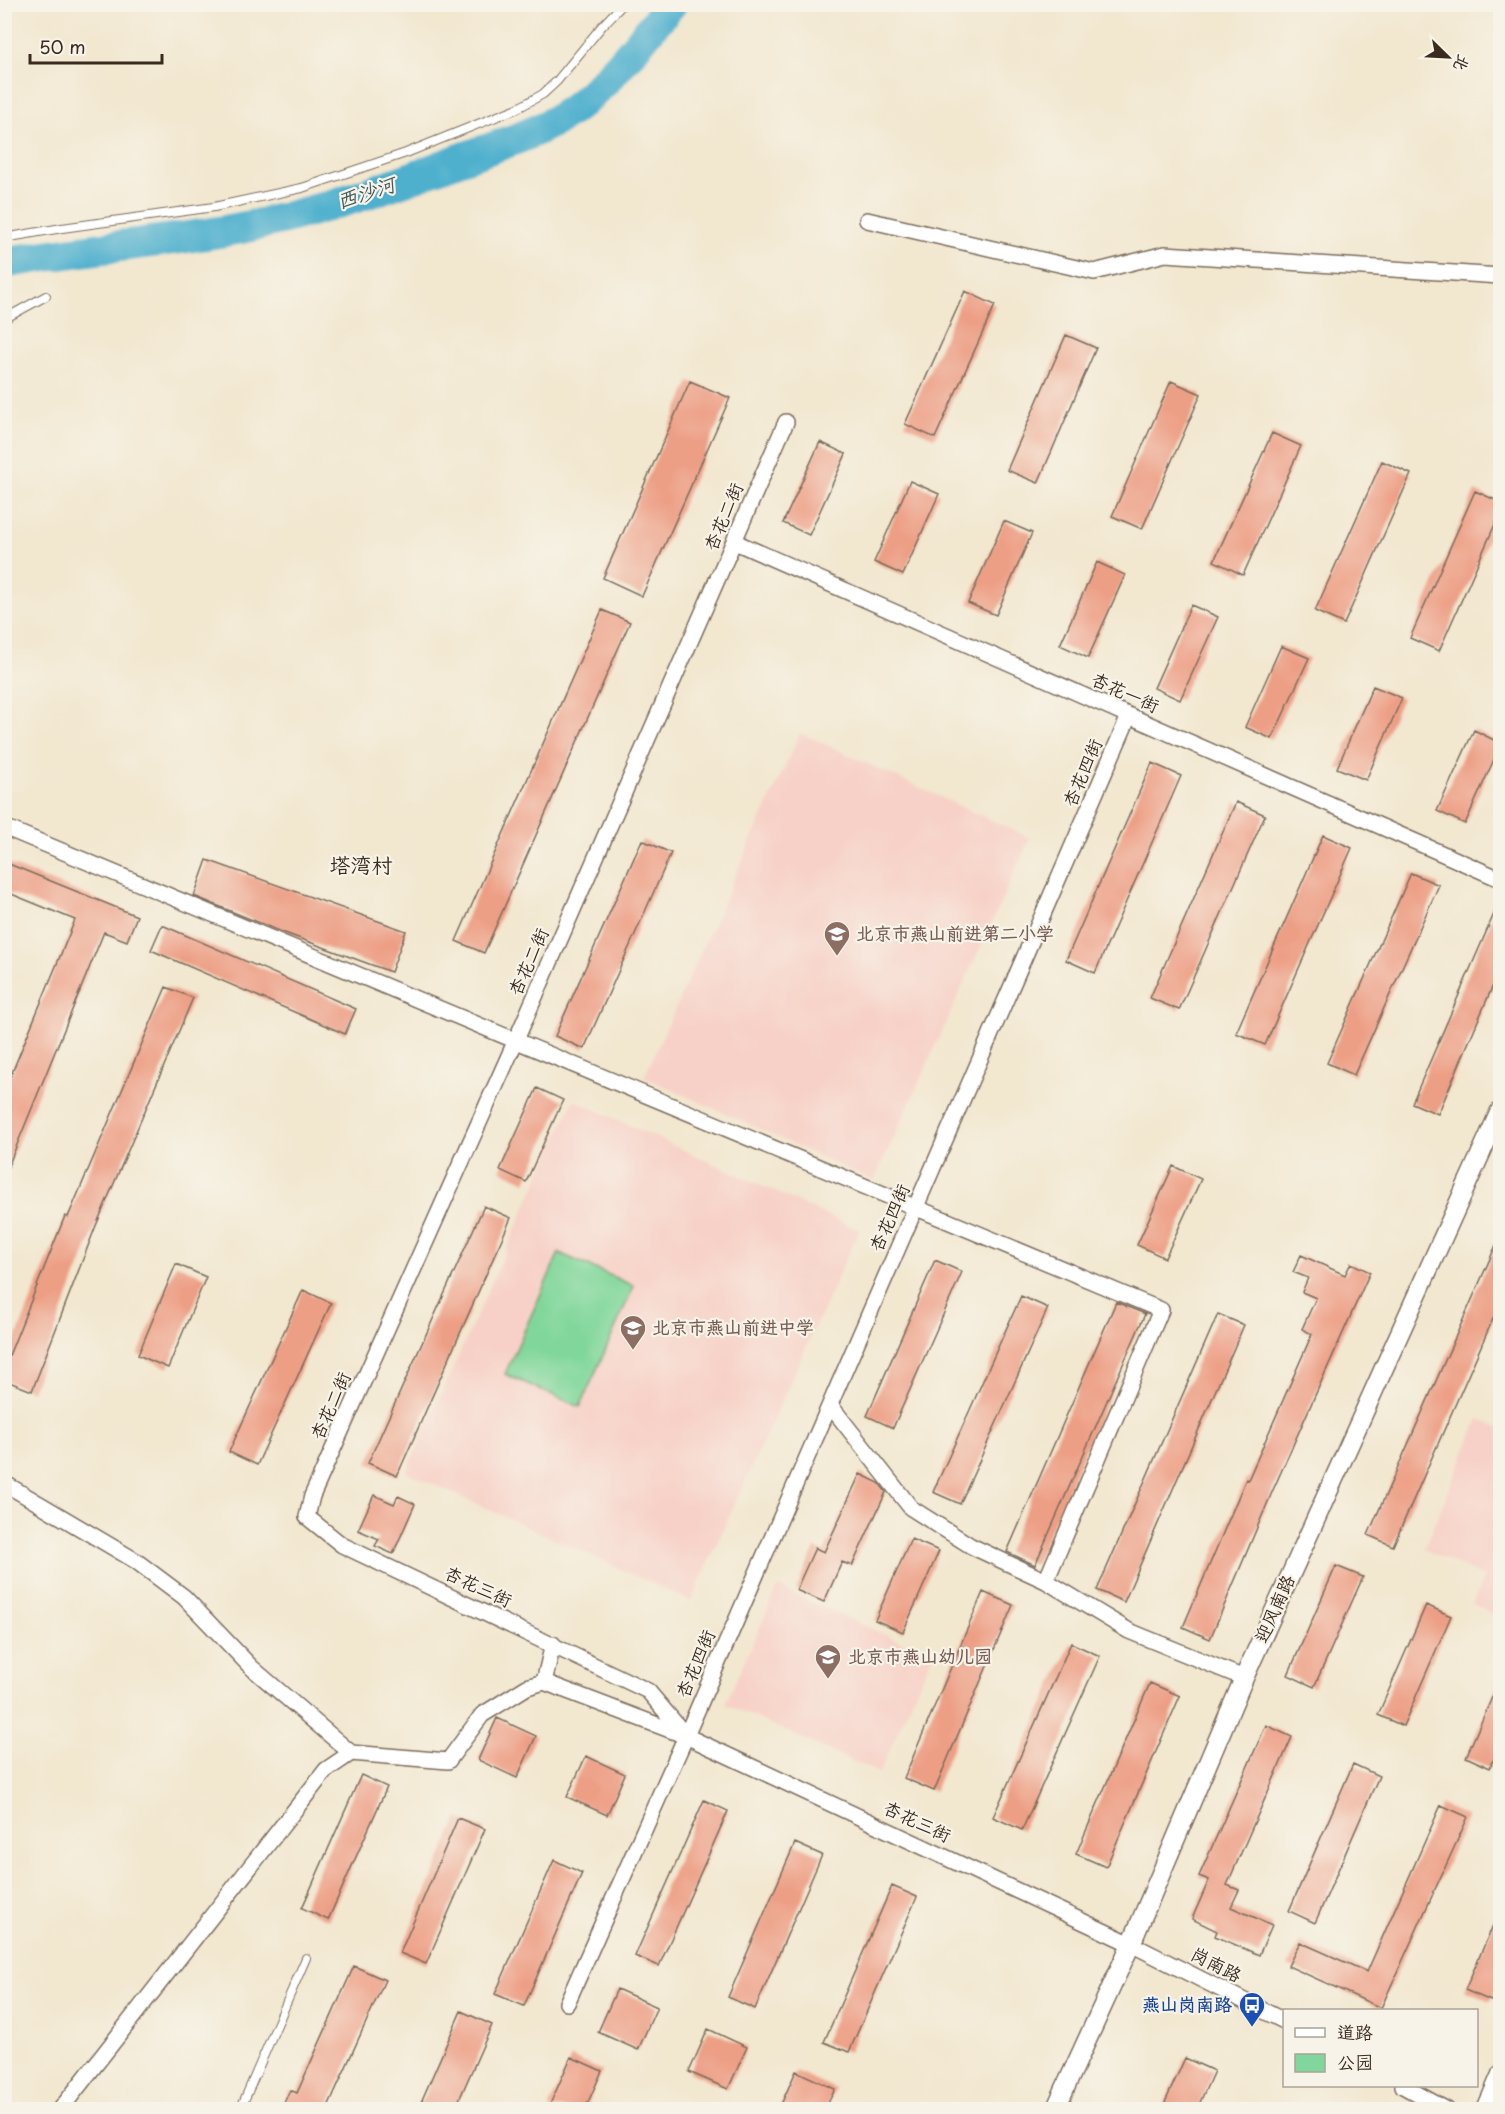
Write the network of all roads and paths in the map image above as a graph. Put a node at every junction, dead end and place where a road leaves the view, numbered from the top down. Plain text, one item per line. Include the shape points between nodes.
1 (623, 4) edge
2 (867, 220) dead end
3 (4, 238) edge
4 (1500, 276) edge
5 (46, 296) dead end
6 (4, 319) edge
7 (786, 422) dead end
8 (735, 542) junction
9 (1129, 716) junction
10 (4, 827) edge
11 (1500, 879) edge
12 (516, 1040) junction
13 (1500, 1111) edge
14 (916, 1208) junction
15 (830, 1405) junction
16 (4, 1483) edge
17 (307, 1517) joint
18 (1046, 1581) junction
19 (553, 1644) junction
20 (1244, 1678) junction
21 (544, 1682) junction
22 (686, 1736) junction
23 (351, 1753) junction
24 (1131, 1944) junction
25 (306, 1958) dead end
26 (567, 2003) dead end
27 (1283, 2020) edge
28 (1500, 2073) edge
29 (1407, 2087) edge
30 (60, 2109) edge
31 (240, 2109) edge
32 (1055, 2109) edge
33 (1447, 2109) edge
34 (1484, 2109) edge

1 - 3 lane via 543,94 508,113 406,153 302,188 214,207
2 - 4 street via 1094,272 1165,254
5 - 6 lane
7 - 8 street, 杏花二街
8 - 9 street, 杏花一街
8 - 12 street, 杏花二街
9 - 11 street, 杏花一街
9 - 14 street, 杏花四街
10 - 12 street
12 - 14 street
12 - 17 street, 杏花二街 via 312,1496
13 - 20 street, 迎风南路
14 - 15 street, 杏花四街
14 - 18 street via 1161,1310
15 - 18 street via 911,1508 971,1546
15 - 22 street, 杏花四街
16 - 23 street via 136,1561 184,1597 251,1667
17 - 19 street, 杏花三街 via 342,1545
18 - 20 street via 1129,1631
19 - 21 street
19 - 22 street, 杏花三街 via 648,1691
20 - 24 street, 迎风南路
21 - 22 street, 杏花三街
21 - 23 street via 527,1687 482,1715 448,1761
22 - 24 street, 杏花三街
22 - 26 street, 杏花四街
23 - 30 street via 326,1770
24 - 27 street, 岗南路
24 - 32 street, 迎风南路
25 - 31 lane
28 - 34 street
29 - 33 street

